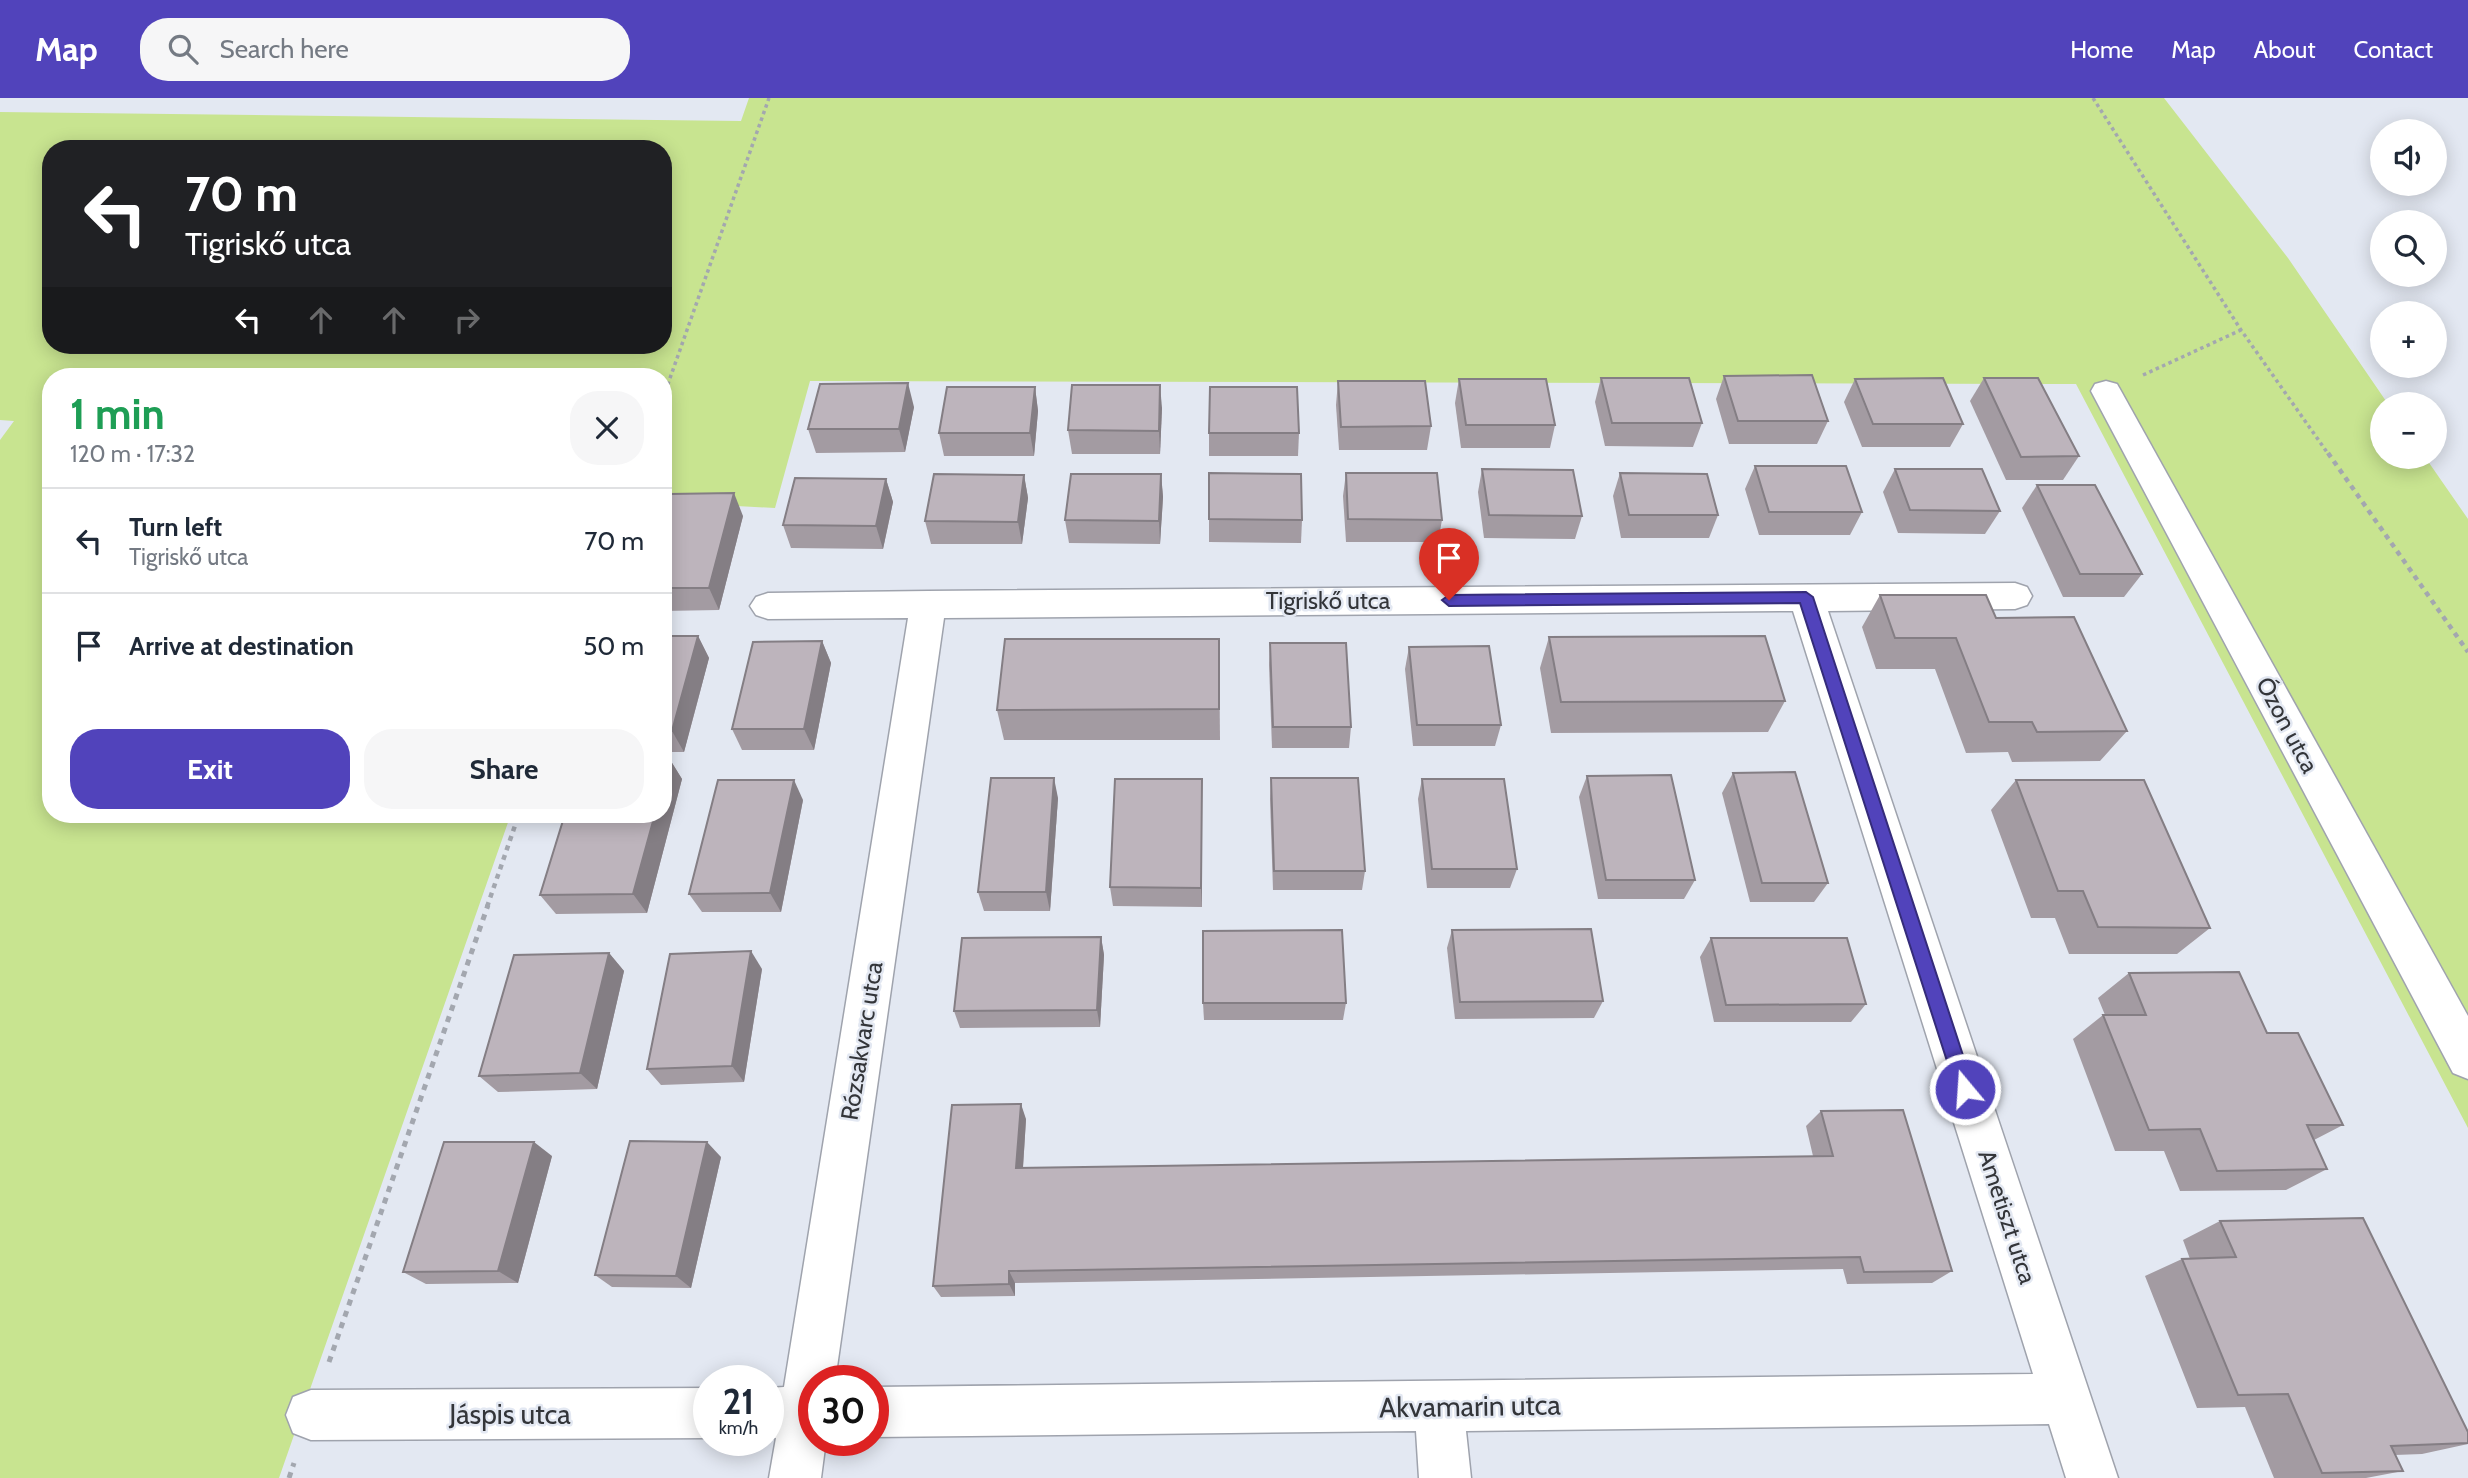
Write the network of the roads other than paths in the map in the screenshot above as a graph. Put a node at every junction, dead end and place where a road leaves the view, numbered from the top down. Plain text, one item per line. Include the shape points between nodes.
1 (2106, 391) road end
2 (2015, 596) dead end
3 (1806, 597) junction
4 (928, 604) junction
5 (768, 606) dead end
6 (2468, 1058) edge
7 (2066, 1399) junction
8 (1439, 1406) junction
9 (796, 1412) edge
10 (889, 1412) edge
11 (693, 1413) edge
12 (311, 1415) road end
13 (794, 1478) edge
14 (1445, 1478) edge
15 (2092, 1478) edge

1 - 6 street, Ózon utca
2 - 3 street, Tigriskő utca
3 - 4 street, Tigriskő utca
3 - 7 street, Ametiszt utca
4 - 5 street, Tigriskő utca
4 - 9 street, Rózsakvarc utca
7 - 8 street, Akvamarin utca
7 - 15 street, Ametiszt utca
8 - 10 street, Akvamarin utca
8 - 14 street
9 - 13 street, Rózsakvarc utca
11 - 12 street, Jáspis utca

